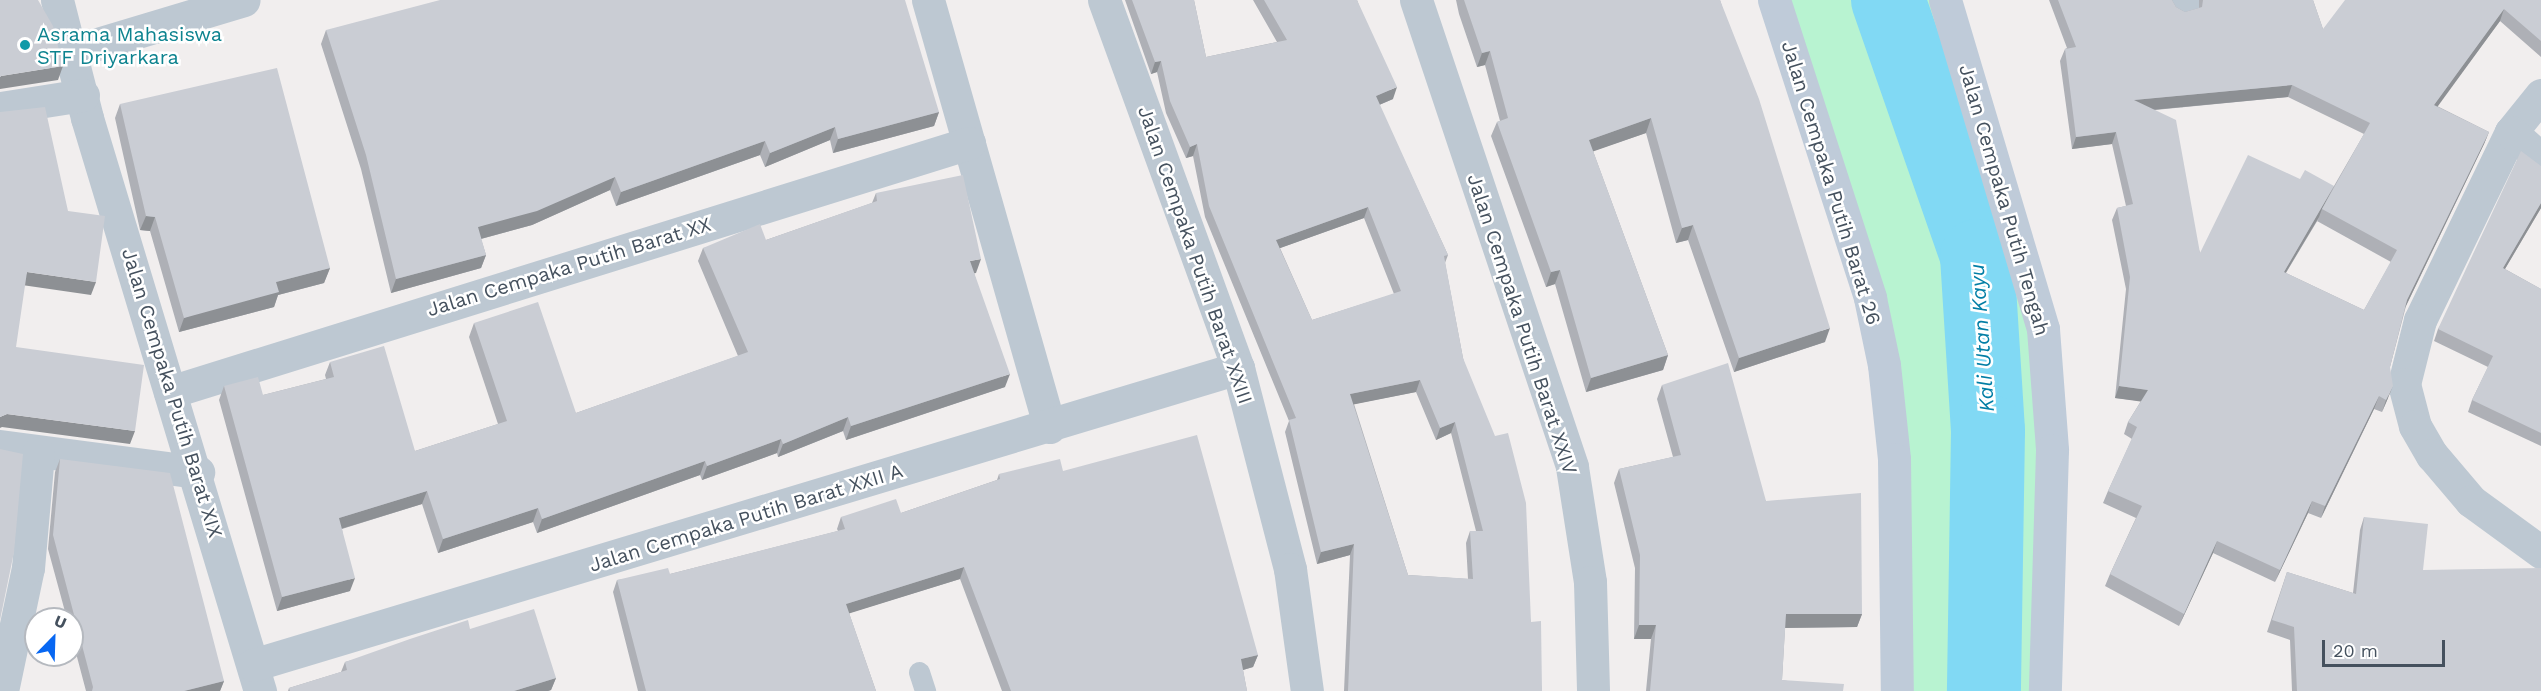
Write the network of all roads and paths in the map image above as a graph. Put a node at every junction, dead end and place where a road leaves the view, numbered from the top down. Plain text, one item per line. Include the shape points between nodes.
1 (57, 0) edge
2 (244, 0) edge
3 (928, 0) edge
4 (1104, 0) edge
5 (1416, 0) edge
6 (1774, 0) edge
7 (1945, 0) edge
8 (74, 51) junction
9 (83, 95) junction
10 (2541, 95) edge
11 (0, 108) edge
12 (2511, 132) junction
13 (969, 143) junction
14 (2541, 159) edge
15 (1238, 368) junction
16 (170, 392) junction
17 (1050, 427) junction
18 (0, 446) edge
19 (38, 453) junction
20 (198, 472) junction
21 (2541, 552) edge
22 (257, 678) edge
23 (3, 691) edge
24 (1308, 691) edge
25 (1593, 691) edge
26 (1897, 691) edge
27 (2045, 691) edge

1 - 8 street, Jalan Cempaka Putih Barat XIX
2 - 8 street
3 - 13 street
4 - 15 street, Jalan Cempaka Putih Barat XXIII
5 - 25 street, Jalan Cempaka Putih Barat XXIV via 1572,467 1590,582
6 - 26 street, Jalan Cempaka Putih Barat 26 via 1870,298 1884,365 1894,459
7 - 27 street, Jalan Cempaka Putih Tengah via 2043,329 2052,450
8 - 9 street, Jalan Cempaka Putih Barat XIX
9 - 11 street
9 - 16 street, Jalan Cempaka Putih Barat XIX
10 - 12 street
12 - 14 street
12 - 21 street via 2420,320 2404,384 2415,426 2432,455 2471,501
13 - 16 street, Jalan Cempaka Putih Barat XX
13 - 17 street
15 - 17 street, Jalan Cempaka Putih Barat XXII A
15 - 24 street, Jalan Cempaka Putih Barat XXIII via 1290,569
16 - 20 street, Jalan Cempaka Putih Barat XIX
17 - 22 street, Jalan Cempaka Putih Barat XXII A
18 - 19 street
19 - 20 street
19 - 23 street via 28,568
20 - 22 street, Jalan Cempaka Putih Barat XIX

